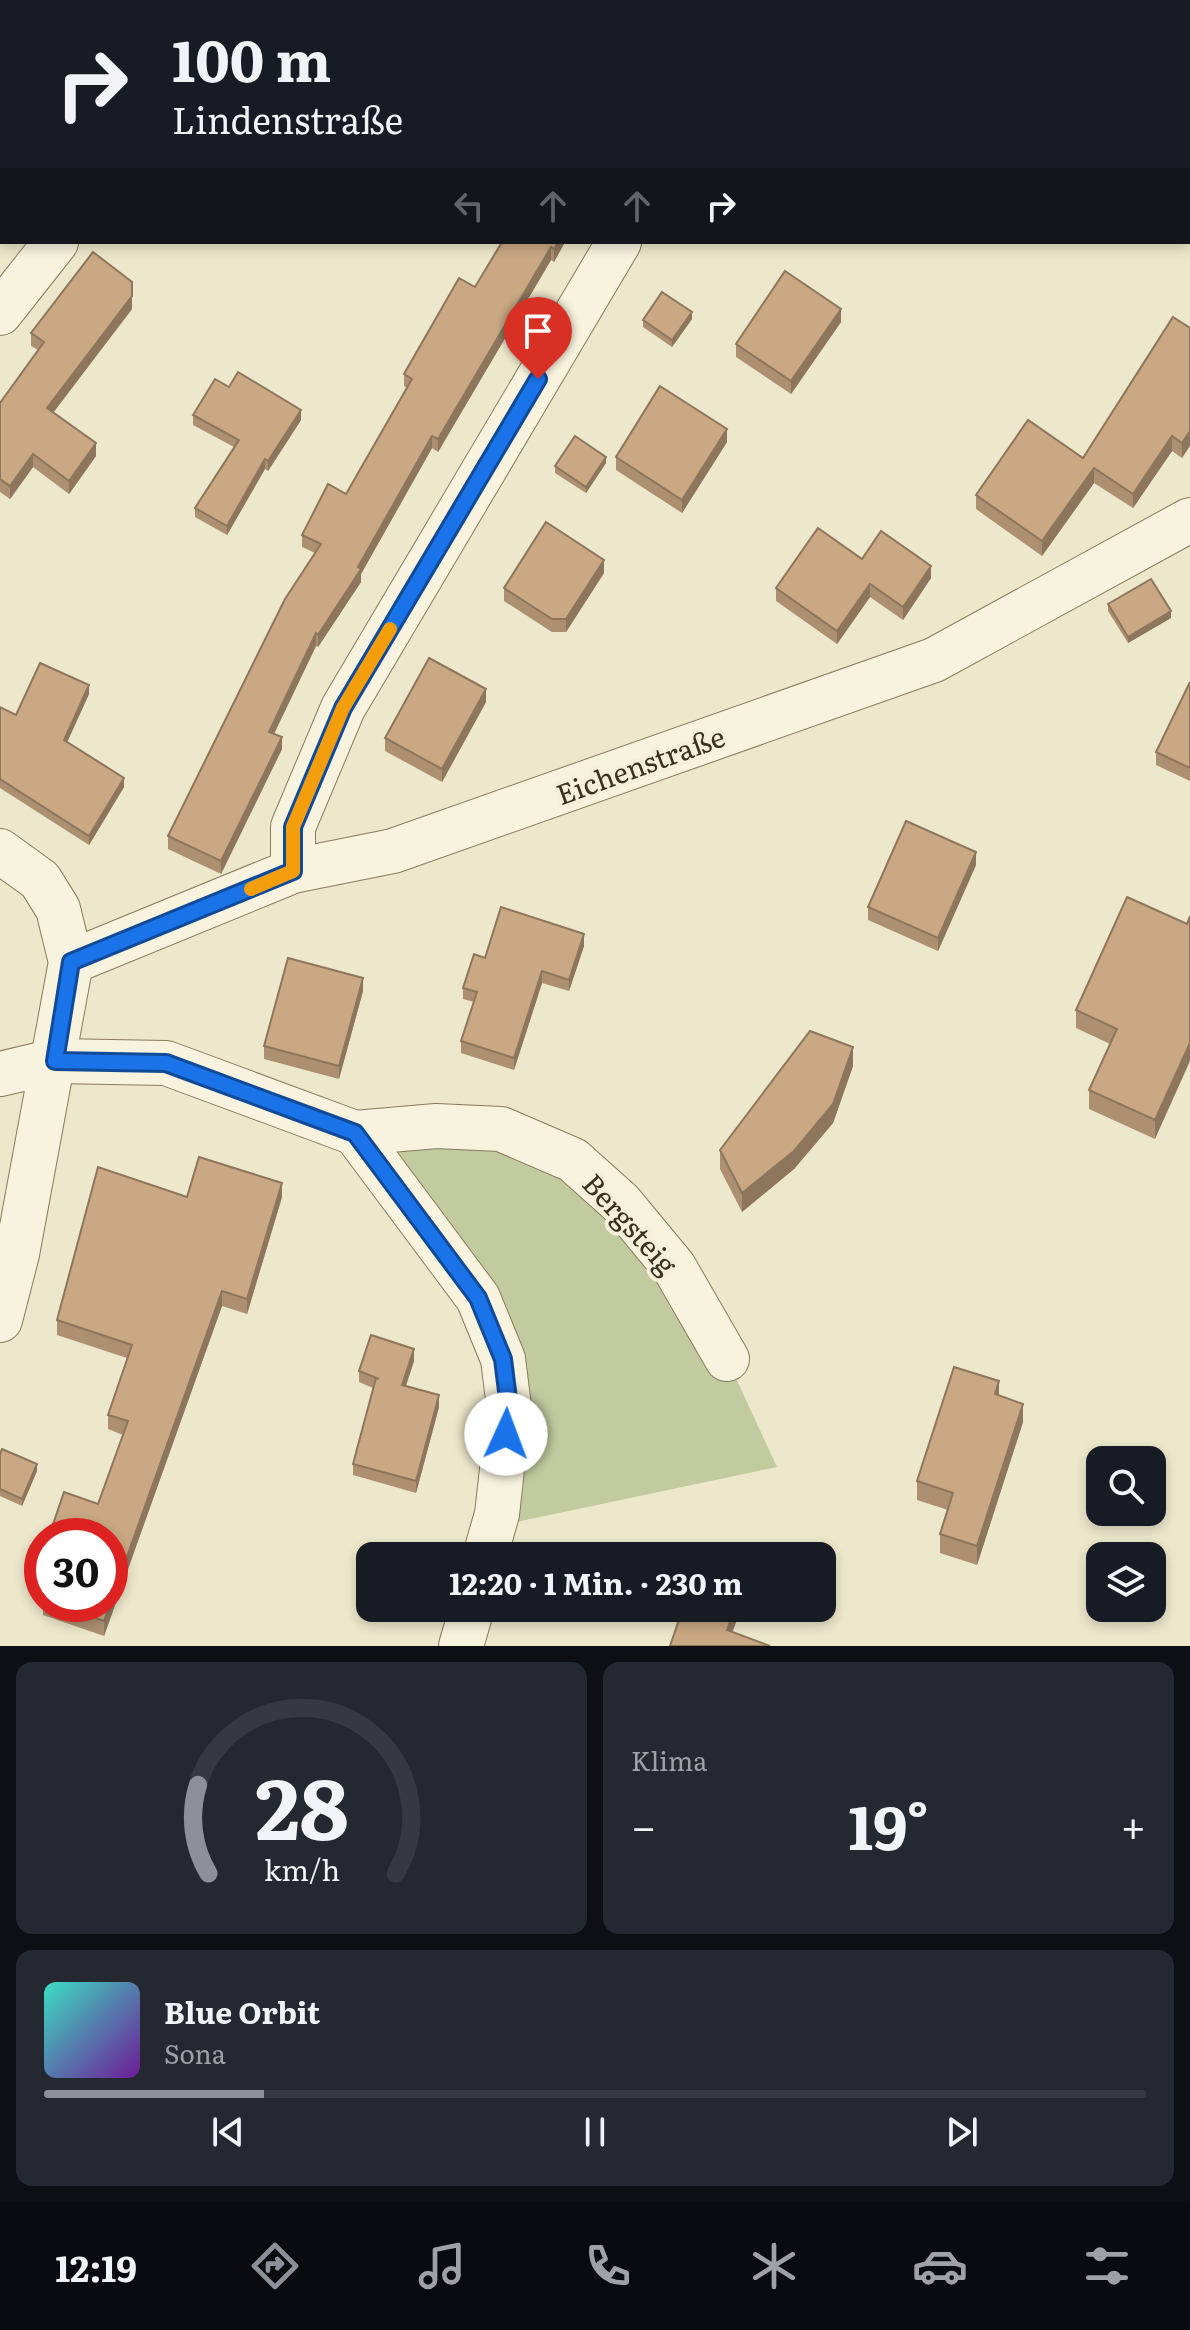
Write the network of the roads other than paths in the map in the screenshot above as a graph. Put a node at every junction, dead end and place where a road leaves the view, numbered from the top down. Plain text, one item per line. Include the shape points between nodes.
1 (54, 244) edge
2 (618, 244) edge
3 (0, 313) edge
4 (1190, 520) edge
5 (0, 851) edge
6 (293, 871) junction
7 (71, 962) junction
8 (55, 1061) junction
9 (0, 1074) edge
10 (355, 1133) junction
11 (0, 1320) edge
12 (727, 1359) dead end
13 (489, 1542) edge
14 (468, 1622) edge
15 (461, 1646) edge

1 - 3 street
2 - 6 street via 343,708 293,827
4 - 6 street, Eichenstraße via 934,660 393,851
5 - 7 street via 40,880 58,909
6 - 7 street, Eichenstraße
7 - 8 street
8 - 9 street, Bergsteig
8 - 10 street, Bergsteig via 166,1063
8 - 11 street
10 - 12 street, Bergsteig via 436,1126 501,1129 573,1160 621,1203 674,1267
10 - 13 street via 478,1298 503,1359 509,1407
14 - 15 street

